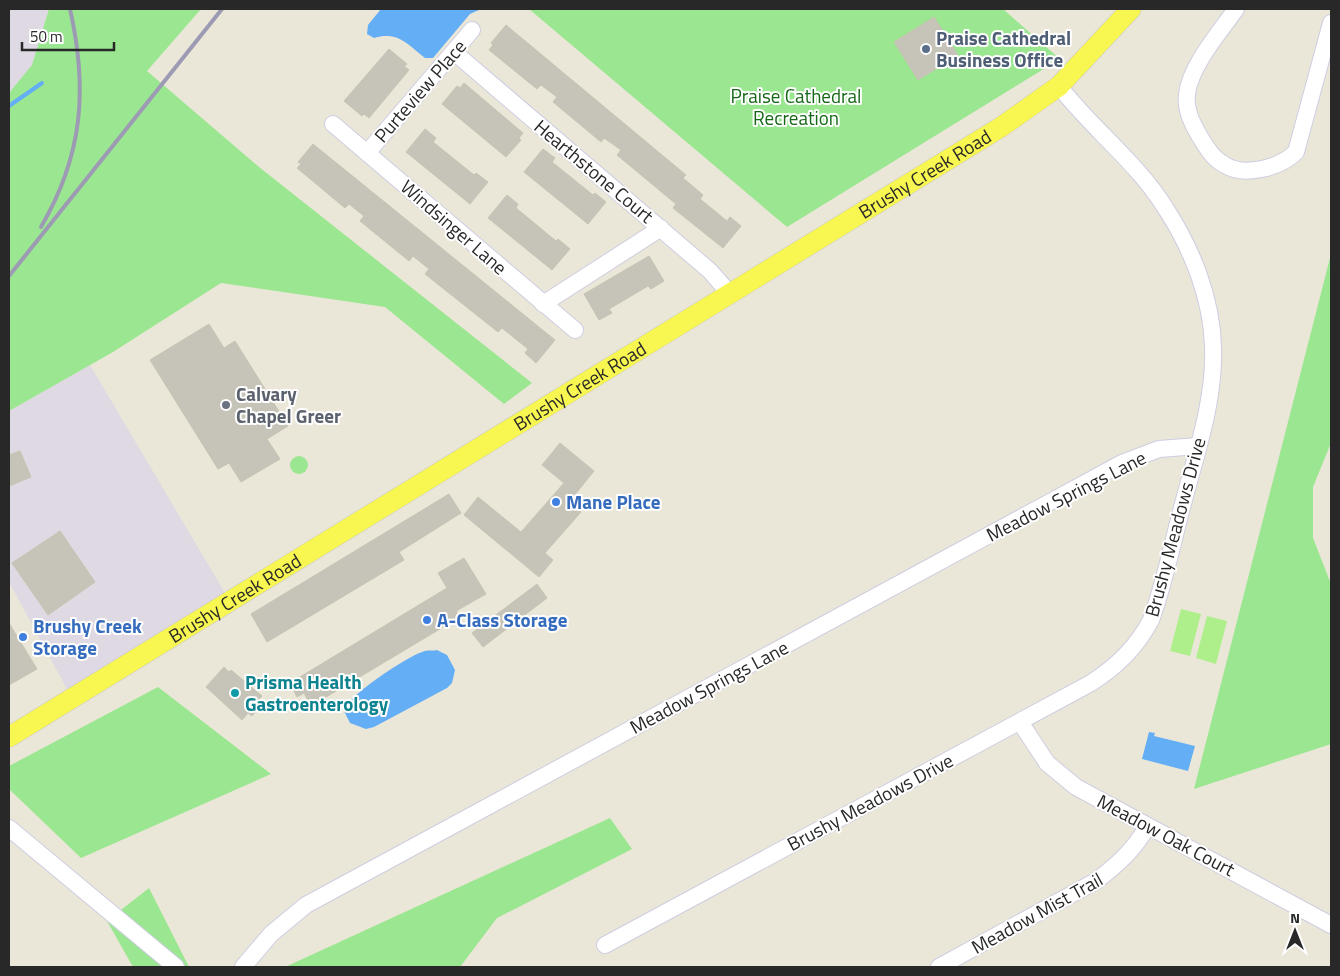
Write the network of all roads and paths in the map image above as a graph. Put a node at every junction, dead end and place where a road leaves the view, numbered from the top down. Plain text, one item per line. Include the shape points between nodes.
1 (1131, 9) edge
2 (1236, 9) edge
3 (1331, 23) edge
4 (472, 30) dead end
5 (454, 52) junction
6 (1059, 86) junction
7 (333, 124) dead end
8 (367, 153) junction
9 (661, 228) junction
10 (730, 294) junction
11 (543, 304) junction
12 (575, 330) dead end
13 (1198, 446) junction
14 (1020, 722) junction
15 (9, 737) edge
16 (1147, 827) junction
17 (9, 828) edge
18 (1331, 925) edge
19 (606, 945) dead end
20 (176, 967) edge
21 (242, 967) edge
22 (939, 967) edge

1 - 6 main road, Brushy Creek Road
2 - 3 street via 1194,70 1188,84 1187,99 1190,118 1210,152 1224,165 1237,170 1271,166 1296,152
4 - 5 street, Purteview Place
5 - 8 street, Purteview Place
5 - 9 street, Hearthstone Court
6 - 10 main road, Brushy Creek Road via 1001,127
6 - 13 street, Brushy Meadows Drive via 1153,190 1177,227 1194,263 1209,313 1213,348 1209,392
7 - 8 street, Windsinger Lane
8 - 11 street, Windsinger Lane
9 - 10 street, Hearthstone Court via 710,271
9 - 11 street
10 - 15 main road, Brushy Creek Road
11 - 12 street, Windsinger Lane
13 - 14 street, Brushy Meadows Drive via 1156,606 1143,636 1104,674
13 - 21 street, Meadow Springs Lane via 1159,449 1122,463 306,905 270,934
14 - 16 street, Meadow Oak Court via 1037,751 1058,774
14 - 19 street, Brushy Meadows Drive
16 - 18 street, Meadow Oak Court
16 - 22 street, Meadow Mist Trail via 1136,845 1096,881
17 - 20 street

